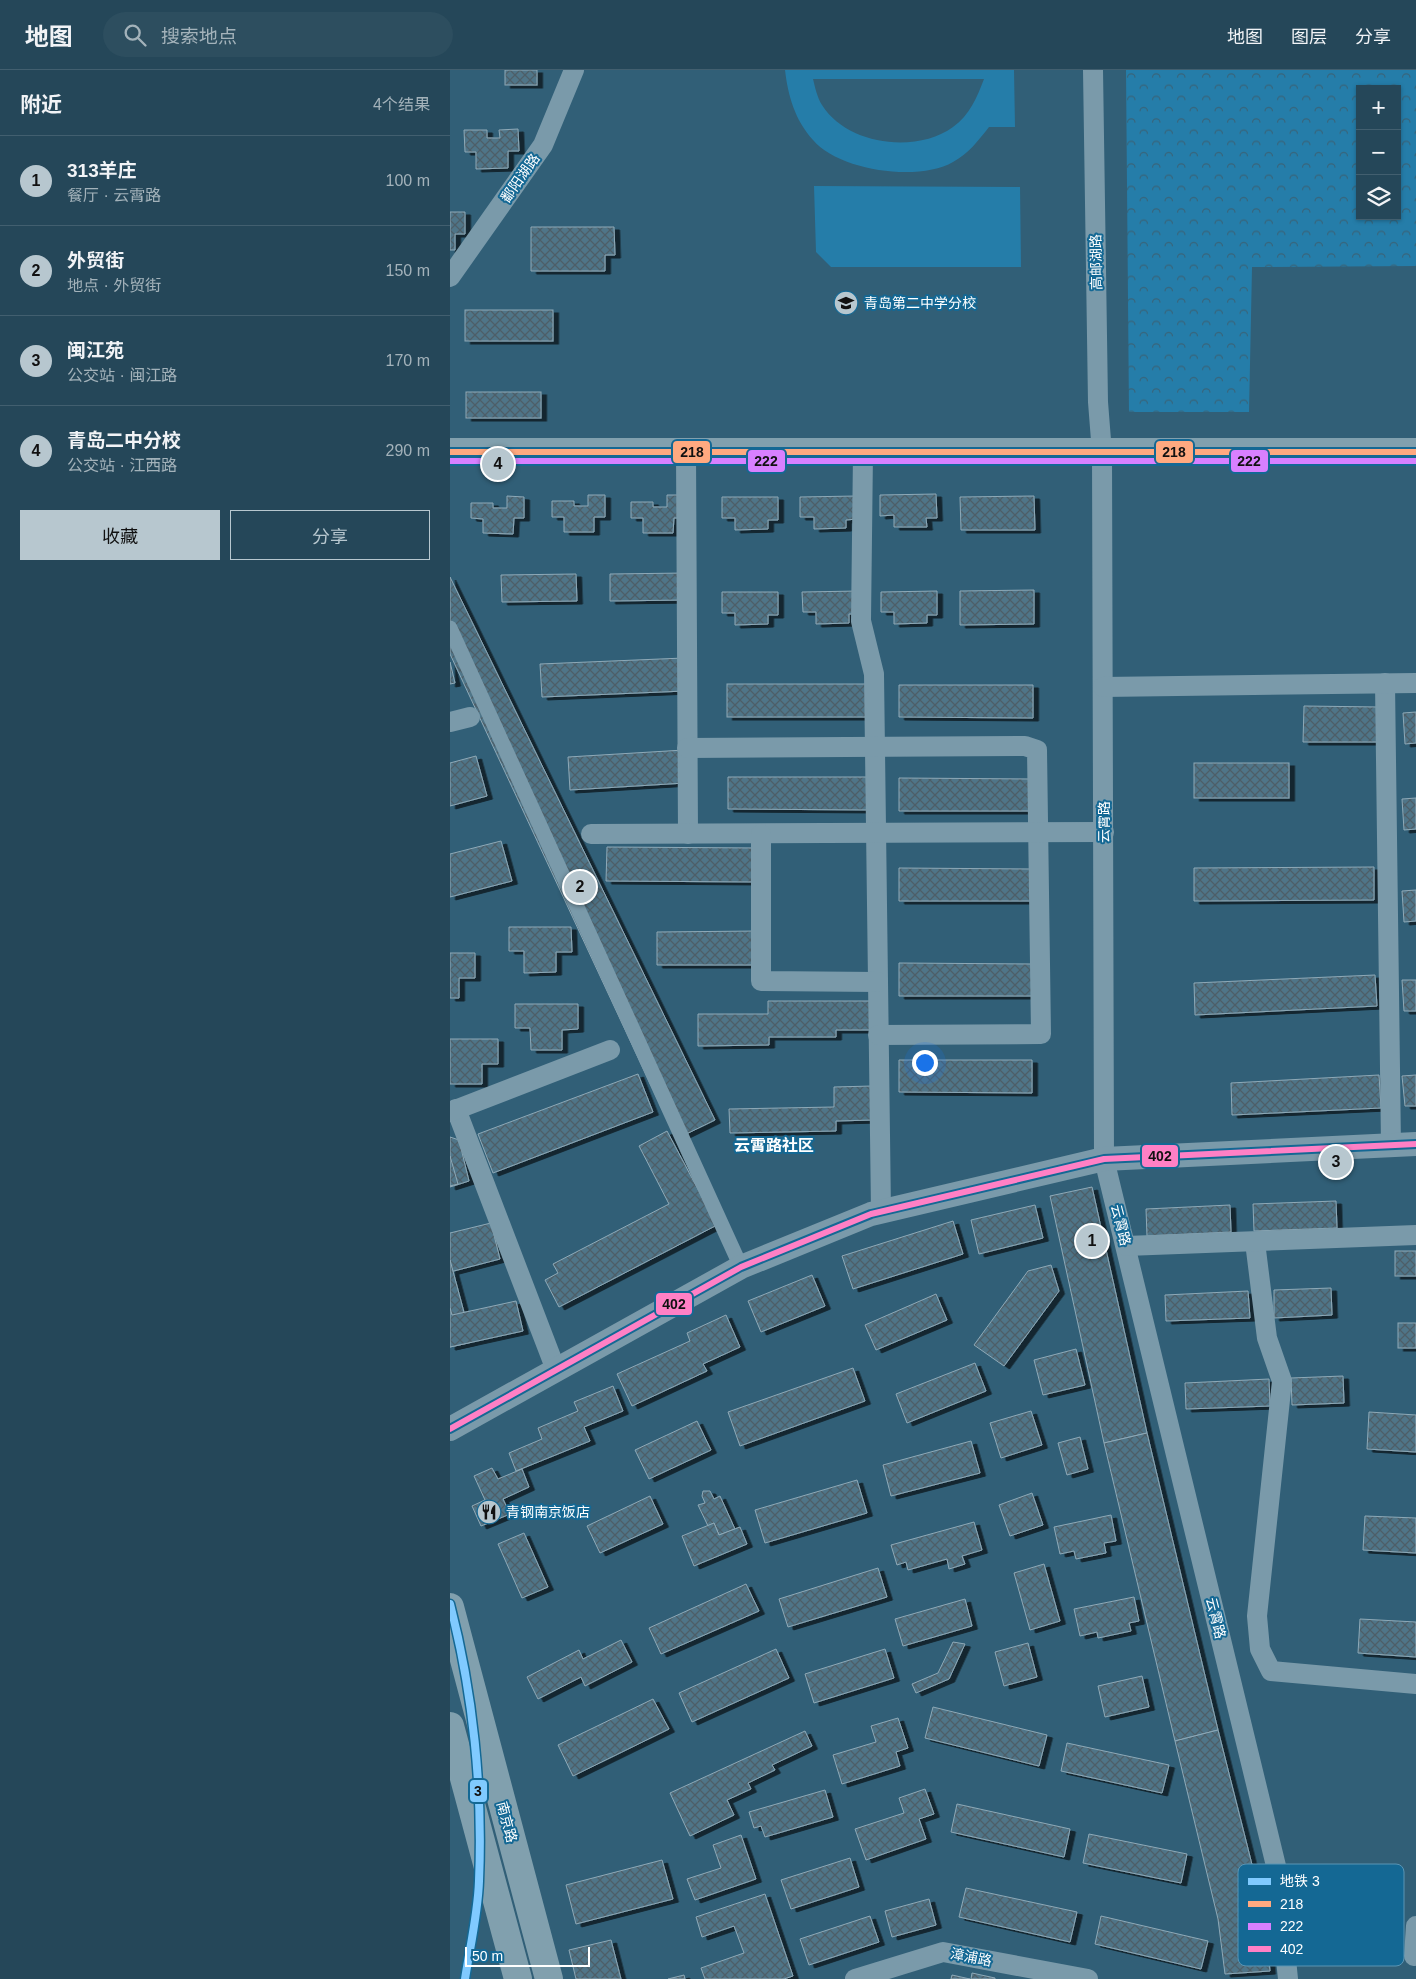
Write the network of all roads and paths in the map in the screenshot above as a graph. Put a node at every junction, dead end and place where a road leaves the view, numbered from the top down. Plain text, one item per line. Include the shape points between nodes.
1 (574, 70) edge
2 (1093, 70) edge
3 (450, 276) edge
4 (450, 452) edge
5 (1416, 452) edge
6 (686, 453) junction
7 (863, 453) junction
8 (1102, 453) junction
9 (450, 628) edge
10 (1385, 683) junction
11 (1416, 683) edge
12 (1104, 687) junction
13 (470, 717) dead end
14 (450, 722) edge
15 (874, 747) junction
16 (688, 748) junction
17 (1104, 832) junction
18 (876, 833) junction
19 (591, 834) dead end
20 (688, 834) junction
21 (761, 834) junction
22 (1038, 834) junction
23 (878, 982) junction
24 (878, 1034) junction
25 (610, 1050) dead end
26 (453, 1110) edge
27 (1416, 1144) edge
28 (1391, 1146) junction
29 (1104, 1159) junction
30 (881, 1212) junction
31 (1416, 1235) edge
32 (1255, 1242) junction
33 (1126, 1246) junction
34 (741, 1267) junction
35 (556, 1370) junction
36 (450, 1429) edge
37 (450, 1607) edge
38 (1416, 1684) edge
39 (450, 1726) edge
40 (1276, 1864) edge
41 (1416, 1926) edge
42 (1414, 1956) dead end
43 (1287, 1966) edge
44 (518, 1979) edge
45 (549, 1979) edge
46 (856, 1979) edge
47 (1088, 1979) edge
48 (1288, 1979) edge

1 - 3 street, 鄱阳湖路 via 543,146
2 - 8 street, 高邮湖路 via 1098,402
4 - 6 main road
5 - 8 main road
6 - 7 main road
6 - 16 street
7 - 8 main road
7 - 15 street via 861,621 874,674
8 - 12 street, 云霄路
9 - 34 street
10 - 11 street
10 - 12 street
10 - 28 street
12 - 17 street, 云霄路
13 - 14 street
15 - 16 street
15 - 18 street
15 - 22 street via 1026,746 1037,750
16 - 20 street
17 - 22 street
17 - 29 street, 云霄路
18 - 21 street
18 - 22 street
18 - 23 street
19 - 20 street
20 - 21 street
21 - 23 street via 761,981
22 - 24 street via 1041,1034
23 - 24 street
24 - 30 street
25 - 26 street
26 - 35 street
27 - 28 street
28 - 29 street
29 - 30 street
29 - 33 street, 云霄路
30 - 34 street
31 - 32 street
32 - 33 street
32 - 38 street via 1267,1338 1282,1381 1258,1616 1260,1650 1271,1671
33 - 40 street, 云霄路
34 - 35 street
35 - 36 street
37 - 45 main road, 南京路
39 - 44 main road
41 - 42 street
43 - 48 street, 云霄路
46 - 47 street, 漳浦路 via 943,1952

